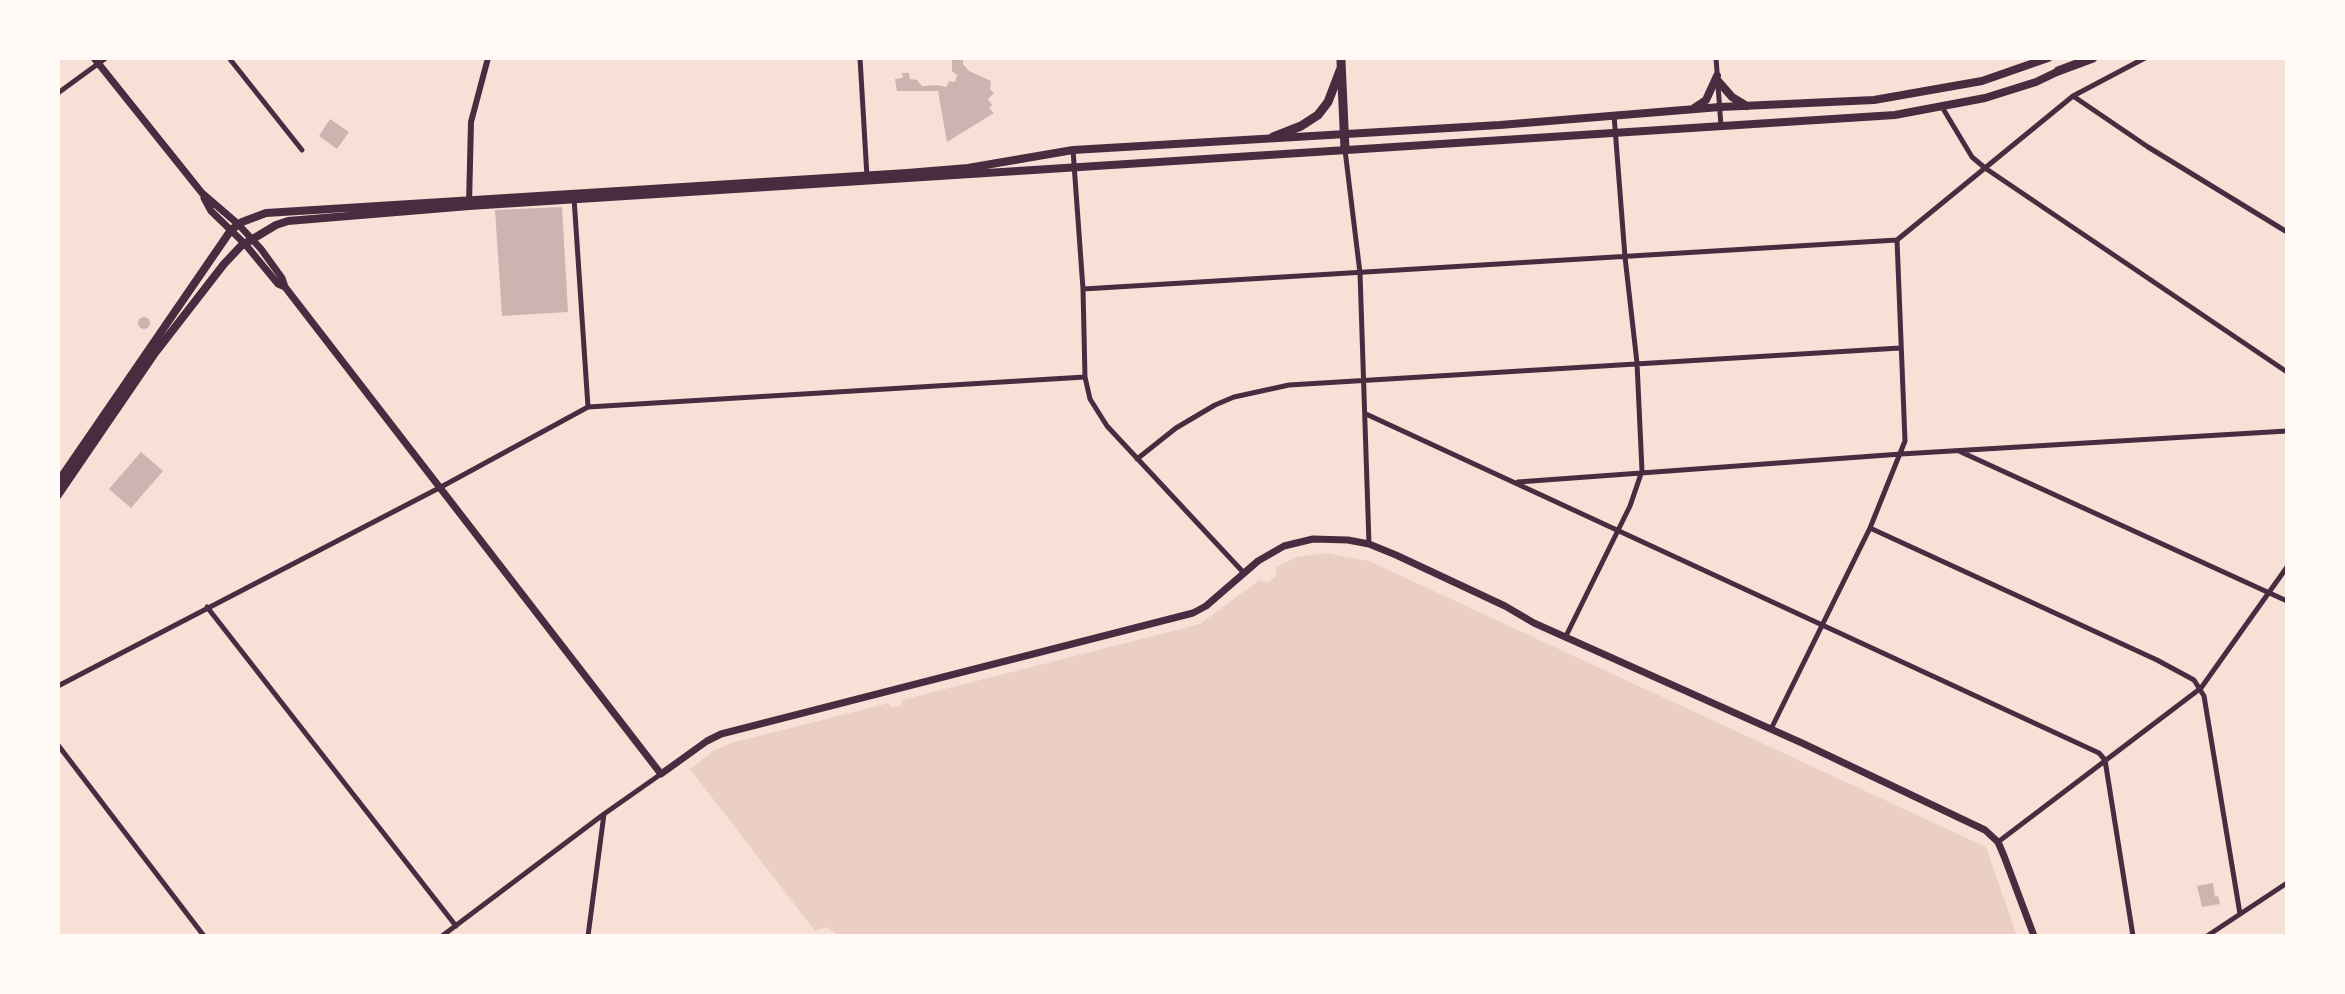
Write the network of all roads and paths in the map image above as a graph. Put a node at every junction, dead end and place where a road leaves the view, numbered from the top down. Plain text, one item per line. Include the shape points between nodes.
1 (106, 58) edge
2 (229, 58) edge
3 (488, 58) edge
4 (860, 58) edge
5 (1716, 58) edge
6 (2048, 58) edge
7 (2082, 58) edge
8 (2093, 58) edge
9 (2145, 58) edge
10 (96, 61) edge
11 (2058, 71) junction
12 (1718, 78) junction
13 (58, 93) edge
14 (2073, 96) junction
15 (1720, 107) junction
16 (1750, 107) junction
17 (1942, 107) junction
18 (1693, 109) junction
19 (1614, 115) junction
20 (1721, 127) junction
21 (1616, 133) junction
22 (1344, 134) junction
23 (1273, 137) junction
24 (1345, 149) junction
25 (302, 150) dead end
26 (1073, 150) junction
27 (1074, 167) junction
28 (1985, 168) junction
29 (867, 179) junction
30 (574, 196) junction
31 (469, 203) junction
32 (234, 227) junction
33 (2287, 232) edge
34 (1897, 240) junction
35 (248, 241) junction
36 (1625, 257) junction
37 (1360, 273) junction
38 (1083, 289) junction
39 (1900, 348) junction
40 (1637, 363) junction
41 (2287, 372) edge
42 (1085, 377) junction
43 (1364, 379) junction
44 (588, 407) junction
45 (1366, 414) junction
46 (2287, 431) edge
47 (1960, 451) junction
48 (1901, 454) junction
49 (1137, 459) junction
50 (1642, 471) junction
51 (58, 482) edge
52 (1518, 482) junction
53 (441, 487) junction
54 (58, 495) edge
55 (1870, 528) junction
56 (1618, 531) junction
57 (1369, 544) junction
58 (2287, 567) edge
59 (1243, 572) junction
60 (2270, 592) junction
61 (2287, 601) edge
62 (207, 607) junction
63 (1822, 624) junction
64 (1566, 636) junction
65 (58, 686) edge
66 (2201, 688) junction
67 (1771, 729) junction
68 (58, 745) edge
69 (2105, 760) junction
70 (661, 774) junction
71 (604, 814) junction
72 (1998, 842) junction
73 (2287, 883) edge
74 (2240, 914) junction
75 (456, 926) junction
76 (204, 936) edge
77 (442, 936) edge
78 (588, 936) edge
79 (2034, 936) edge
80 (2133, 936) edge
81 (2207, 936) edge

1 - 10 street
2 - 25 street
3 - 31 street via 471,122
4 - 29 street
5 - 12 street
6 - 16 main road via 1937,91
7 - 11 main road
8 - 11 highway
9 - 14 street
10 - 13 street
10 - 32 main road via 211,211
11 - 17 main road via 2020,87
12 - 15 street
12 - 16 main road via 1732,97
12 - 18 main road via 1705,101
14 - 28 street
14 - 33 street
15 - 16 main road
15 - 18 main road
15 - 20 street
17 - 20 main road
17 - 28 street via 1972,157
18 - 19 main road
19 - 21 street
19 - 22 main road
20 - 21 main road
21 - 24 main road
21 - 36 street
22 - 23 main road
22 - 23 highway via 1341,65 1318,115
22 - 24 highway
23 - 26 main road
24 - 27 main road
24 - 37 street
26 - 27 street
26 - 29 main road
27 - 29 main road
27 - 38 street
28 - 34 street
28 - 41 street
29 - 30 main road
30 - 31 main road
30 - 44 street
31 - 32 main road via 274,211
31 - 35 main road via 298,219
32 - 35 main road
32 - 51 main road
34 - 36 street
34 - 39 street
35 - 53 main road
35 - 54 main road via 184,315
36 - 37 street
36 - 40 street
37 - 38 street
37 - 43 street
38 - 42 street
39 - 40 street
39 - 48 street via 1906,422
40 - 43 street
40 - 50 street
42 - 44 street
42 - 49 street via 1100,417
43 - 45 street
43 - 49 street via 1289,385 1234,397 1176,428
44 - 53 street
45 - 52 street
45 - 57 street
46 - 47 street
47 - 48 street
47 - 60 street
48 - 50 street
48 - 55 street
49 - 59 street
50 - 52 street
50 - 56 street
52 - 56 street
53 - 62 street
53 - 70 main road
55 - 63 street
55 - 66 street via 2157,660
56 - 63 street
56 - 64 street
57 - 59 main road via 1304,540
57 - 64 main road
58 - 60 street
59 - 70 main road via 1193,613 721,734
60 - 61 street
60 - 66 street
62 - 65 street
62 - 75 street
63 - 67 street
63 - 69 street
64 - 67 main road
66 - 69 street
66 - 74 street
67 - 72 main road via 1944,809
68 - 76 street
69 - 72 street
69 - 80 street
70 - 71 street
71 - 75 street
71 - 78 street
72 - 79 main road
73 - 74 street
74 - 81 street
75 - 77 street

